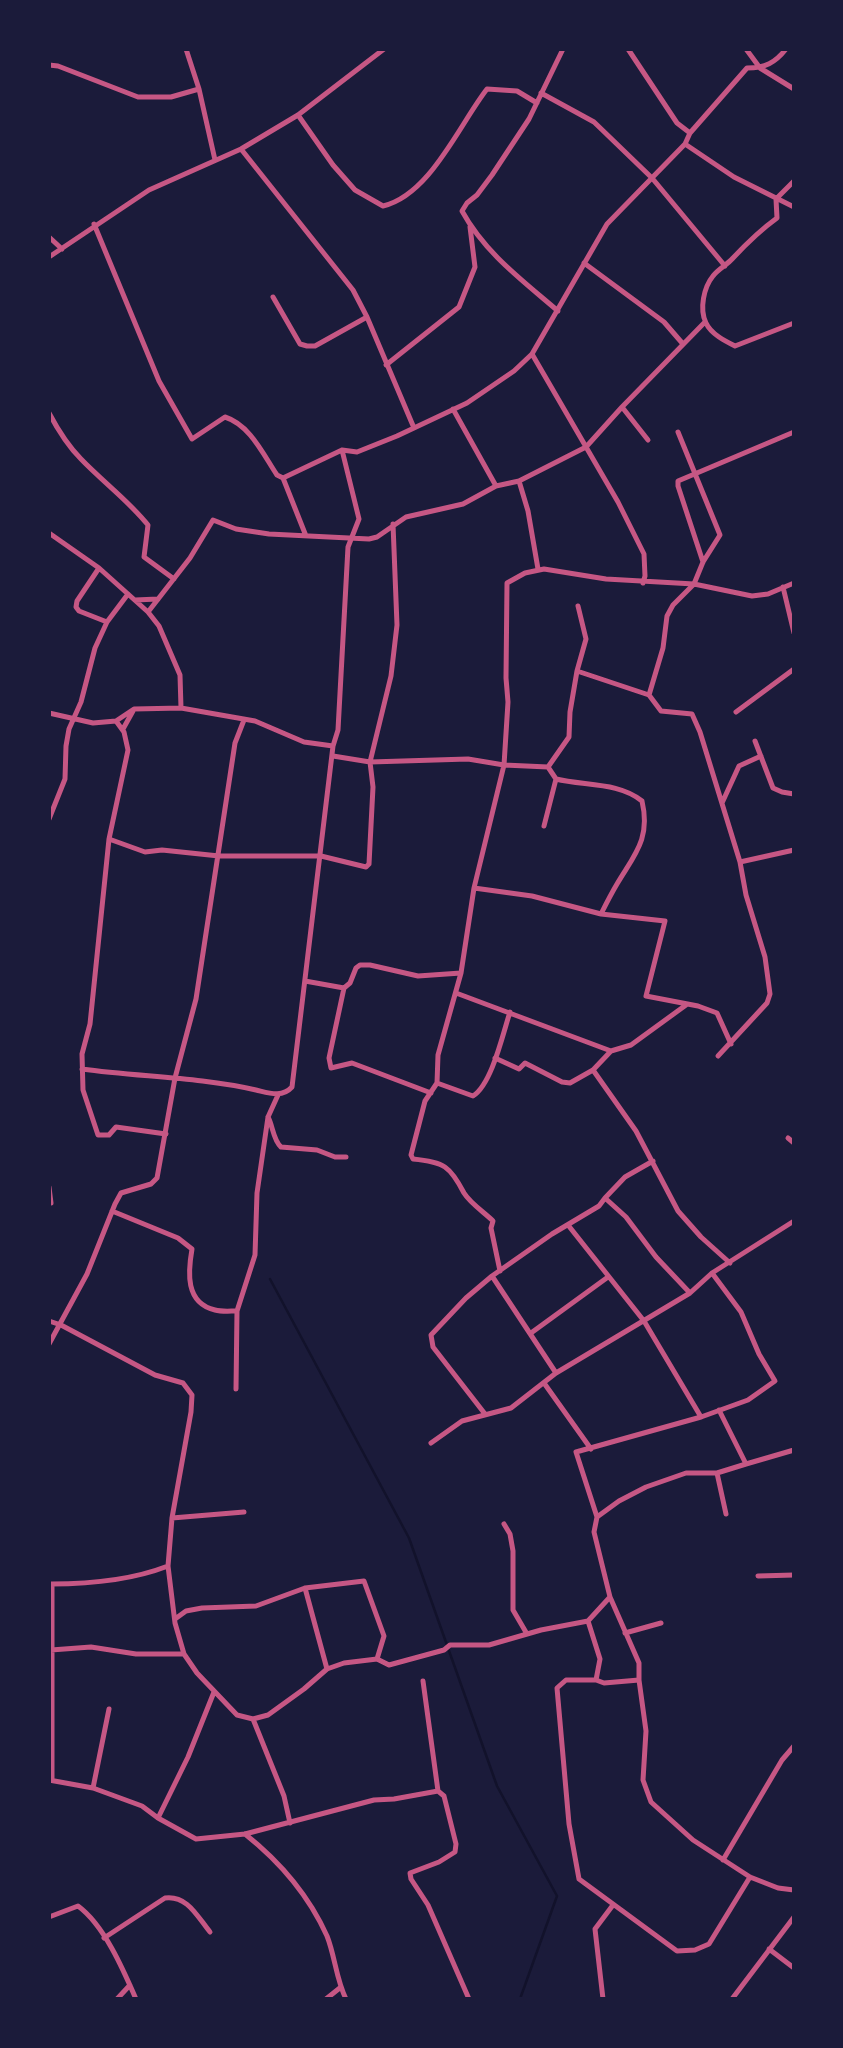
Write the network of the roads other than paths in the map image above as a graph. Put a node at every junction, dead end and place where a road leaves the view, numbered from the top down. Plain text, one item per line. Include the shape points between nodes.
1 (186, 49) edge
2 (384, 49) edge
3 (563, 49) edge
4 (628, 49) edge
5 (746, 49) edge
6 (786, 49) edge
7 (49, 65) edge
8 (760, 68) junction
9 (199, 89) junction
10 (794, 89) edge
11 (541, 93) junction
12 (537, 103) junction
13 (298, 115) junction
14 (690, 132) junction
15 (685, 144) junction
16 (241, 149) junction
17 (215, 160) junction
18 (652, 178) junction
19 (794, 181) edge
20 (776, 199) junction
21 (794, 207) edge
22 (469, 224) junction
23 (94, 225) junction
24 (49, 237) edge
25 (62, 249) junction
26 (49, 257) edge
27 (584, 263) junction
28 (725, 266) junction
29 (273, 297) dead end
30 (558, 311) junction
31 (367, 317) junction
32 (705, 322) junction
33 (794, 323) edge
34 (683, 344) junction
35 (532, 354) junction
36 (386, 365) junction
37 (622, 407) junction
38 (453, 409) junction
39 (49, 413) edge
40 (414, 428) junction
41 (678, 432) dead end
42 (794, 432) edge
43 (648, 440) dead end
44 (586, 447) junction
45 (342, 450) junction
46 (356, 452) junction
47 (346, 467) junction
48 (696, 472) junction
49 (283, 478) junction
50 (519, 481) junction
51 (496, 486) junction
52 (393, 524) junction
53 (49, 533) edge
54 (306, 536) junction
55 (352, 537) junction
56 (336, 538) junction
57 (348, 547) junction
58 (703, 562) junction
59 (99, 568) junction
60 (538, 569) junction
61 (174, 579) junction
62 (643, 583) junction
63 (794, 583) edge
64 (694, 584) junction
65 (783, 587) junction
66 (128, 594) junction
67 (158, 598) junction
68 (135, 600) junction
69 (578, 606) dead end
70 (148, 612) junction
71 (107, 622) junction
72 (794, 633) edge
73 (794, 669) edge
74 (577, 671) junction
75 (649, 695) junction
76 (181, 708) junction
77 (134, 709) junction
78 (736, 712) dead end
79 (49, 713) edge
80 (75, 720) junction
81 (244, 720) junction
82 (116, 721) junction
83 (122, 729) junction
84 (755, 741) dead end
85 (333, 746) junction
86 (333, 756) junction
87 (761, 756) junction
88 (370, 762) junction
89 (504, 765) junction
90 (548, 767) junction
91 (556, 779) junction
92 (794, 793) edge
93 (722, 803) junction
94 (49, 819) edge
95 (544, 826) dead end
96 (109, 839) junction
97 (793, 850) edge
98 (219, 856) junction
99 (321, 856) junction
100 (794, 860) edge
101 (740, 862) junction
102 (474, 888) junction
103 (601, 915) junction
104 (461, 973) junction
105 (305, 981) junction
106 (344, 988) junction
107 (456, 993) junction
108 (685, 1005) junction
109 (510, 1012) junction
110 (731, 1044) junction
111 (611, 1051) junction
112 (718, 1056) dead end
113 (495, 1058) junction
114 (82, 1069) junction
115 (593, 1070) junction
116 (175, 1078) junction
117 (437, 1083) junction
118 (431, 1093) junction
119 (278, 1095) junction
120 (268, 1116) junction
121 (166, 1134) junction
122 (346, 1157) dead end
123 (653, 1161) junction
124 (49, 1187) edge
125 (605, 1198) junction
126 (51, 1203) edge
127 (112, 1211) junction
128 (794, 1221) edge
129 (568, 1225) junction
130 (730, 1263) junction
131 (500, 1271) junction
132 (712, 1273) junction
133 (492, 1276) junction
134 (608, 1277) junction
135 (690, 1293) junction
136 (237, 1311) junction
137 (49, 1321) edge
138 (644, 1321) junction
139 (61, 1325) junction
140 (531, 1333) junction
141 (49, 1344) edge
142 (556, 1373) junction
143 (544, 1383) junction
144 (236, 1390) dead end
145 (719, 1410) junction
146 (485, 1414) junction
147 (701, 1417) junction
148 (431, 1443) dead end
149 (591, 1448) junction
150 (794, 1451) edge
151 (746, 1464) junction
152 (717, 1473) junction
153 (244, 1512) dead end
154 (726, 1514) dead end
155 (597, 1517) junction
156 (172, 1518) junction
157 (504, 1524) dead end
158 (168, 1566) junction
159 (794, 1575) edge
160 (758, 1576) dead end
161 (51, 1584) edge
162 (305, 1588) junction
163 (610, 1597) junction
164 (174, 1619) junction
165 (588, 1621) junction
166 (661, 1623) dead end
167 (625, 1633) junction
168 (527, 1634) junction
169 (51, 1650) edge
170 (184, 1654) junction
171 (377, 1659) junction
172 (327, 1669) junction
173 (596, 1679) junction
174 (639, 1680) junction
175 (424, 1681) dead end
176 (214, 1692) junction
177 (109, 1709) dead end
178 (253, 1719) junction
179 (794, 1746) edge
180 (50, 1779) edge
181 (93, 1788) junction
182 (438, 1791) junction
183 (158, 1818) junction
184 (290, 1823) junction
185 (245, 1834) junction
186 (723, 1860) junction
187 (750, 1877) junction
188 (794, 1890) edge
189 (613, 1905) junction
190 (49, 1917) edge
191 (794, 1917) edge
192 (210, 1932) dead end
193 (104, 1938) junction
194 (769, 1949) junction
195 (794, 1968) edge
196 (130, 1984) junction
197 (341, 1987) junction
198 (117, 1999) edge
199 (136, 1999) edge
200 (326, 1999) edge
201 (346, 1999) edge
202 (470, 1999) edge
203 (603, 1999) edge
204 (732, 1999) edge

1 - 9 street
2 - 13 street
3 - 11 street
4 - 14 street via 677,123
5 - 8 street
6 - 8 street via 772,64
7 - 9 street via 138,97 171,97
8 - 10 street
8 - 14 street via 747,68
9 - 17 street
11 - 12 street
11 - 18 street via 594,122
12 - 13 street via 517,92 487,89 429,174 404,196 383,206 355,190
12 - 22 street via 492,175 462,211
13 - 16 street
14 - 15 street
15 - 18 street
15 - 20 street
16 - 17 street
16 - 31 street via 353,290
17 - 23 street via 149,190
18 - 27 street via 607,223
18 - 28 street
19 - 20 street
20 - 21 street
20 - 28 street via 778,218 755,233
22 - 30 street via 495,257
22 - 36 street via 475,267 459,307
23 - 25 street
23 - 49 street via 159,382 192,439 225,417 236,420
24 - 25 street
25 - 26 street
27 - 30 street
27 - 34 street via 664,321
28 - 32 street via 705,290
29 - 31 street via 300,344 307,346
30 - 35 street
31 - 36 street
32 - 33 street via 735,346
32 - 34 street
34 - 37 street
35 - 38 street via 514,371
35 - 44 street
36 - 40 street
37 - 43 street
37 - 44 street
38 - 40 street
38 - 51 street
39 - 61 street via 80,459 143,519 148,526 144,557
40 - 46 street
41 - 48 street
42 - 48 street
44 - 50 street
44 - 62 street via 644,554
45 - 46 street
45 - 47 street
45 - 49 street
46 - 47 street
47 - 55 street via 359,519
48 - 58 street via 720,535
48 - 58 street via 683,477 678,486
49 - 54 street
50 - 51 street
50 - 60 street
51 - 52 street via 463,504
52 - 55 street via 377,537
52 - 88 street via 395,638 391,676
53 - 59 street
54 - 56 street
54 - 61 street via 236,529 213,520
55 - 56 street
55 - 57 street
56 - 57 street
57 - 85 street via 338,730
58 - 64 street
59 - 66 street
59 - 71 street via 76,607
60 - 62 street
60 - 89 street via 507,583
61 - 67 street
62 - 64 street
63 - 65 street
64 - 65 street via 752,596
64 - 75 street via 667,616
65 - 72 street
66 - 68 street
66 - 71 street
67 - 68 street
67 - 70 street
68 - 70 street
69 - 74 street via 586,639
70 - 76 street via 180,675
71 - 80 street
73 - 78 street
74 - 75 street
74 - 90 street via 569,737
75 - 93 street via 661,711 692,714
76 - 77 street
76 - 81 street
77 - 82 street
77 - 83 street
79 - 80 street
80 - 82 street
80 - 94 street via 66,746 65,779
81 - 85 street via 304,742
81 - 98 street via 235,743
82 - 83 street
83 - 96 street via 128,750
84 - 87 street
85 - 86 street
86 - 88 street
86 - 99 street
87 - 92 street via 773,788
87 - 93 street via 739,766
88 - 89 street via 468,759
88 - 99 street via 369,864
89 - 90 street
89 - 102 street
90 - 91 street
91 - 95 street
91 - 103 street via 617,788 642,801 642,843
93 - 101 street
96 - 98 street via 145,852
96 - 114 street
97 - 100 street
97 - 101 street
98 - 99 street
98 - 116 street via 196,999
99 - 105 street
101 - 110 street via 770,993 767,1003
102 - 103 street via 532,896
102 - 104 street
103 - 108 street via 665,920 646,996
104 - 106 street via 418,976 360,965
104 - 107 street
105 - 106 street
105 - 119 street via 292,1087
106 - 118 street via 329,1058 331,1068 352,1063
107 - 109 street
107 - 117 street via 438,1055
108 - 110 street via 717,1013
108 - 111 street via 631,1045
109 - 111 street
109 - 113 street
110 - 112 street
111 - 115 street
113 - 115 street via 519,1069 525,1063 570,1083
113 - 117 street via 479,1093 473,1096
114 - 116 street
114 - 121 street via 83,1090 98,1135 109,1135 116,1127
115 - 123 street
116 - 119 street
116 - 121 street
117 - 118 street
118 - 131 street via 422,1109 412,1157 442,1164 463,1186 464,1194 493,1221
119 - 120 street
120 - 122 street via 281,1147
120 - 136 street via 257,1192 255,1255
121 - 127 street via 157,1178 121,1194
123 - 125 street via 625,1177
123 - 130 street via 678,1211
124 - 126 street
125 - 129 street
125 - 135 street
127 - 136 street via 177,1238 192,1249 191,1290 211,1309
127 - 139 street
128 - 130 street
129 - 131 street
129 - 134 street
130 - 132 street
131 - 133 street
132 - 135 street
132 - 145 street via 741,1312 775,1381 748,1400
133 - 140 street
133 - 146 street via 431,1335 433,1347
134 - 138 street
134 - 140 street
135 - 138 street
136 - 144 street
137 - 139 street
138 - 142 street
138 - 147 street
139 - 141 street
139 - 156 street via 189,1388 191,1412
140 - 142 street
142 - 143 street
143 - 146 street via 511,1408
143 - 149 street
145 - 147 street
145 - 151 street
146 - 148 street via 462,1421
147 - 149 street
149 - 155 street via 576,1452
150 - 151 street
151 - 152 street
152 - 154 street
152 - 155 street via 686,1473 646,1487
153 - 156 street
155 - 163 street via 594,1532
156 - 158 street
157 - 168 street via 513,1551 513,1610
158 - 161 street via 91,1583
158 - 164 street
159 - 160 street
161 - 169 street
162 - 164 street via 256,1606 202,1608
162 - 171 street via 365,1581 384,1636
162 - 172 street
163 - 165 street
163 - 167 street
164 - 170 street
165 - 168 street
165 - 173 street via 600,1659
166 - 167 street
167 - 174 street via 639,1663
168 - 171 street via 489,1645 450,1645 389,1665
169 - 170 street via 91,1647 136,1654
169 - 180 street
170 - 176 street
171 - 172 street via 344,1662
172 - 178 street via 268,1714
173 - 174 street via 604,1683
173 - 189 street via 566,1681 556,1688 579,1880
174 - 186 street via 646,1731 643,1780 651,1802
175 - 182 street
176 - 178 street via 237,1715
176 - 183 street
177 - 181 street
178 - 184 street
179 - 186 street
180 - 181 street
181 - 183 street via 142,1806
182 - 184 street via 374,1800
182 - 202 street via 444,1796 455,1852 410,1873 411,1880 428,1905
183 - 185 street via 197,1839
184 - 185 street
185 - 197 street via 267,1852 306,1899 327,1938
186 - 187 street
187 - 188 street
187 - 189 street via 709,1944 695,1950 677,1951
189 - 203 street via 595,1929
190 - 193 street via 78,1906 90,1915
191 - 194 street
192 - 193 street via 182,1899 175,1897 165,1898
193 - 196 street
194 - 195 street
194 - 204 street
196 - 198 street
196 - 199 street
197 - 200 street
197 - 201 street

